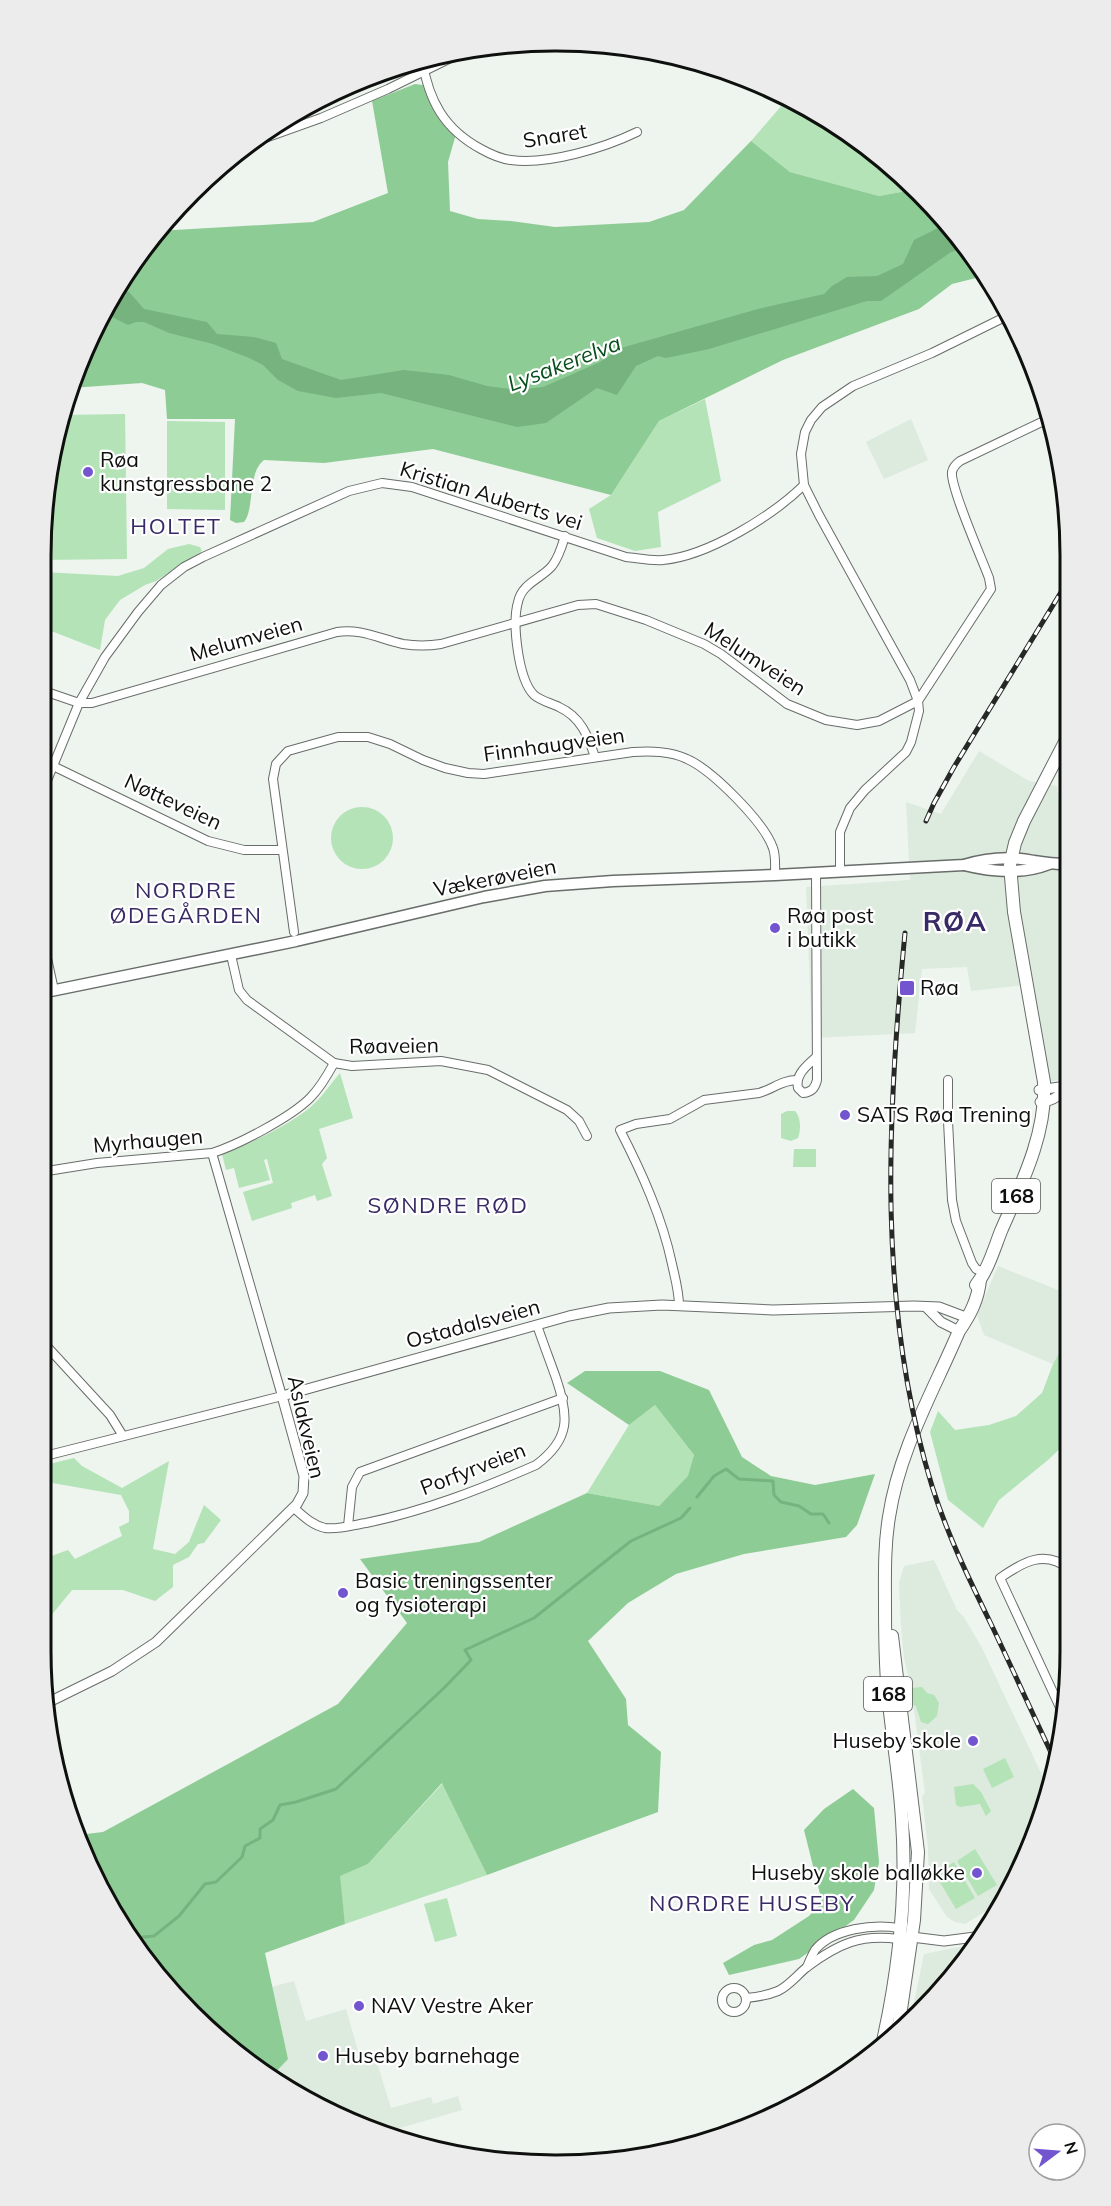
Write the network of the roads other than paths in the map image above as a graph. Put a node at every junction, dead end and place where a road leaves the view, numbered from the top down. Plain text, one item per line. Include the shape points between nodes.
1 (435, 66) edge
2 (424, 71) junction
3 (281, 132) edge
4 (637, 132) dead end
5 (1001, 319) edge
6 (1042, 421) edge
7 (804, 485) junction
8 (565, 536) junction
9 (517, 622) junction
10 (51, 693) edge
11 (918, 701) junction
12 (79, 703) junction
13 (1060, 752) edge
14 (595, 757) junction
15 (53, 766) junction
16 (51, 771) edge
17 (282, 850) junction
18 (1060, 864) edge
19 (1011, 865) junction
20 (840, 871) junction
21 (816, 873) junction
22 (775, 875) junction
23 (294, 932) dead end
24 (231, 955) junction
25 (51, 976) edge
26 (54, 990) junction
27 (51, 991) edge
28 (816, 1057) junction
29 (334, 1063) junction
30 (796, 1080) junction
31 (948, 1080) dead end
32 (1060, 1094) edge
33 (1042, 1098) junction
34 (587, 1136) dead end
35 (212, 1153) junction
36 (51, 1170) edge
37 (982, 1276) junction
38 (679, 1306) junction
39 (926, 1307) junction
40 (965, 1317) junction
41 (537, 1325) junction
42 (959, 1331) junction
43 (51, 1351) edge
44 (282, 1396) junction
45 (562, 1398) junction
46 (123, 1436) junction
47 (51, 1454) edge
48 (294, 1508) junction
49 (348, 1526) junction
50 (1060, 1562) edge
51 (885, 1588) junction
52 (54, 1700) edge
53 (1057, 1702) edge
54 (899, 1934) junction
55 (912, 1937) junction
56 (970, 1938) edge
57 (746, 1998) dead end
58 (900, 2019) edge
59 (884, 2033) edge

1 - 2 street
2 - 3 street
2 - 4 street, Snaret via 434,102 449,126 467,141 510,160 575,154
5 - 7 street via 853,386 822,407 805,432 801,454
6 - 11 street via 960,461 952,470 956,492 991,589
7 - 8 street, Kristian Auberts vei via 762,520 682,557 661,561 626,556
7 - 11 street
8 - 9 street via 553,565 522,591
8 - 12 street, Kristian Auberts vei via 412,487 382,483 349,490 213,552 171,576 148,599 112,648
9 - 11 street, Melumveien via 578,605 597,604 615,609 704,644 787,704 846,725 872,724
9 - 12 street, Melumveien via 428,646 401,644 358,632 337,632 100,701
9 - 14 street via 519,662 528,687 534,695 562,708 581,723
10 - 12 street, Melumveien
11 - 20 street via 915,728 906,752 865,790 844,820 840,832
12 - 15 street, Kristian Auberts vei
13 - 19 main road, 168 via 1024,822
14 - 17 street, Finnhaugveien via 508,771 468,773 423,760 368,737 338,737 294,749 279,758 274,772
14 - 22 street, Finnhaugveien via 652,751 686,758 700,766 764,831 773,848
15 - 16 street, Kristian Auberts vei
15 - 17 street, Nøtteveien via 208,841 244,849
17 - 23 street, Finnhaugveien
18 - 19 main road, Vækerøveien via 1035,870
19 - 20 main road, Vækerøveien via 993,871 964,865
19 - 33 main road, 168 via 1014,912 1038,1047
20 - 21 main road, Vækerøveien
21 - 22 main road, Vækerøveien
21 - 28 street
22 - 24 main road, Vækerøveien via 536,888
24 - 26 main road, Vækerøveien
24 - 29 street, Røaveien via 240,990 247,1000
25 - 26 street
26 - 27 main road, Vækerøveien
28 - 30 street
28 - 30 street via 817,1080 813,1089 803,1093
29 - 34 street, Røaveien via 352,1066 441,1061 488,1070 567,1110 579,1120
29 - 35 street, Myrhaugen via 323,1083 294,1111
30 - 38 street via 786,1080 759,1093 700,1101 670,1119 620,1130 661,1220
31 - 37 street via 950,1172 956,1221 972,1263
32 - 33 street
33 - 37 main road, 168 via 1031,1156
35 - 36 street, Myrhaugen
35 - 44 street, Aslakveien
37 - 40 main road, 168 via 972,1290
38 - 39 street, Ostadalsveien via 759,1310
38 - 41 street, Ostadalsveien via 609,1308
39 - 40 street, Ostadalsveien via 939,1307
39 - 42 street via 941,1322
40 - 42 main road, 168
41 - 44 street, Ostadalsveien
41 - 45 street, Porfyrveien
42 - 51 main road, 168 via 914,1431 894,1492
43 - 46 street via 110,1415
44 - 46 street, Ostadalsveien
44 - 48 street, Aslakveien via 304,1476 303,1493
45 - 49 street, Porfyrveien via 360,1472 352,1487
45 - 49 street, Porfyrveien via 566,1418 562,1435 553,1450 536,1465 459,1497
46 - 47 street, Ostadalsveien
48 - 49 street, Porfyrveien via 318,1526
48 - 52 street, Aslakveien via 156,1642 112,1671
50 - 53 street via 1040,1558 1000,1578
51 - 54 main road, 168 via 888,1700 903,1830
51 - 55 main road, 168 via 916,1834
54 - 55 street
54 - 57 street via 849,1942 778,1990
54 - 59 main road, 168
55 - 56 street via 944,1941
55 - 58 main road, 168

